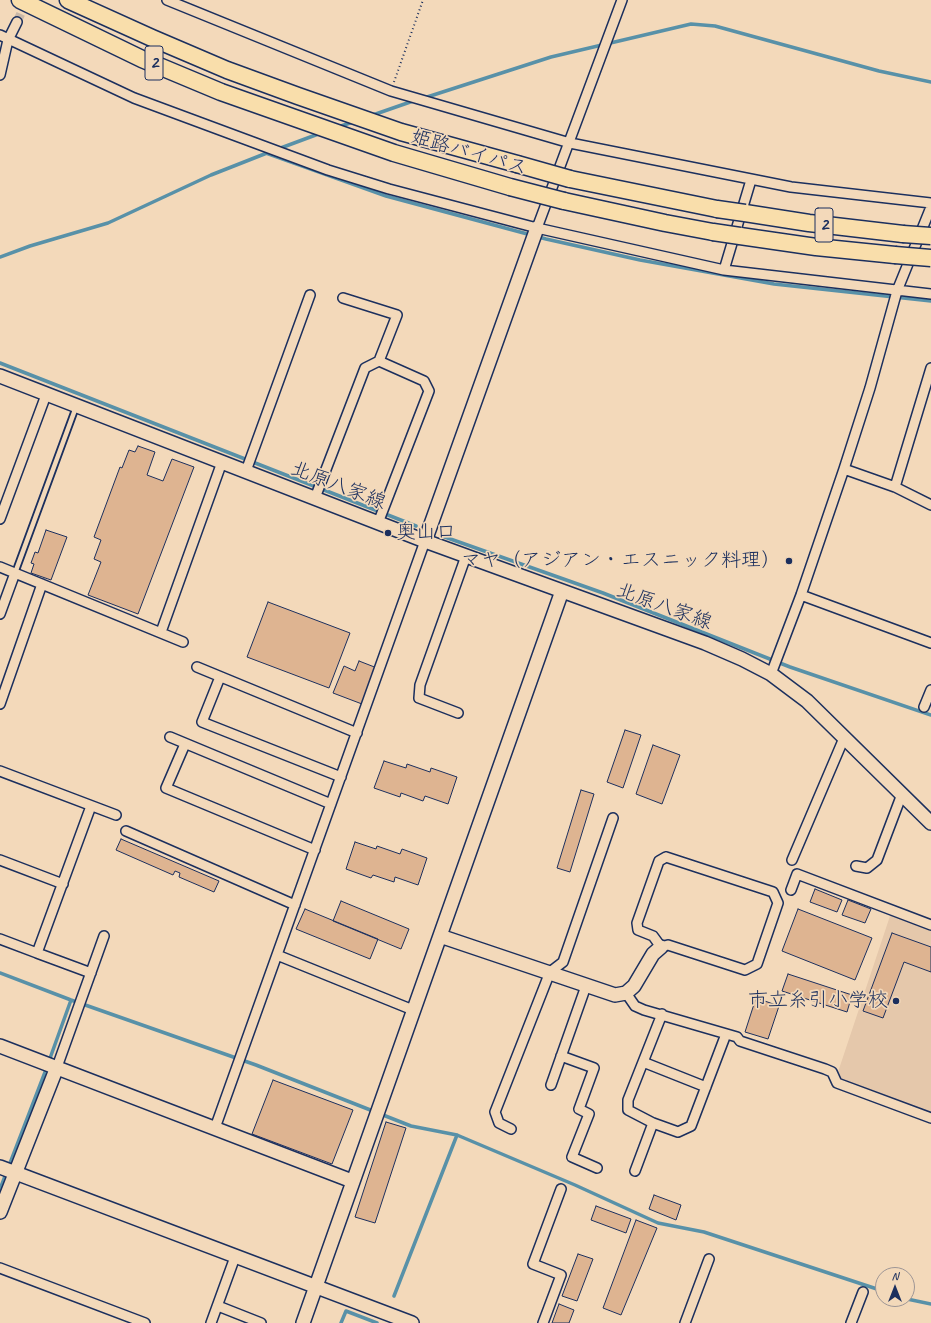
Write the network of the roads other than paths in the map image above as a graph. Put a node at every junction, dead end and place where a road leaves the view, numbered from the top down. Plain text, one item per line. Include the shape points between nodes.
1 (20, 0) edge
2 (68, 0) edge
3 (167, 0) edge
4 (622, 0) edge
5 (17, 22) tunnel mouth
6 (4, 37) edge
7 (0, 75) edge
8 (570, 143) junction
9 (751, 180) junction
10 (931, 203) edge
11 (931, 207) edge
12 (537, 228) junction
13 (931, 236) edge
14 (931, 258) edge
15 (724, 270) junction
16 (897, 291) junction
17 (931, 294) edge
18 (310, 295) dead end
19 (343, 298) dead end
20 (379, 361) junction
21 (931, 368) edge
22 (0, 376) edge
23 (46, 395) junction
24 (76, 405) junction
25 (222, 462) junction
26 (844, 469) junction
27 (246, 472) junction
28 (895, 487) junction
29 (315, 498) junction
30 (931, 504) edge
31 (0, 519) edge
32 (378, 523) junction
33 (426, 541) junction
34 (466, 556) junction
35 (0, 567) edge
36 (15, 573) junction
37 (42, 584) junction
38 (562, 591) junction
39 (801, 595) junction
40 (0, 614) edge
41 (161, 632) junction
42 (183, 642) dead end
43 (931, 643) edge
44 (197, 667) dead end
45 (771, 674) junction
46 (220, 678) junction
47 (931, 690) edge
48 (0, 704) edge
49 (924, 707) dead end
50 (458, 713) dead end
51 (357, 733) junction
52 (170, 737) dead end
53 (844, 738) junction
54 (185, 744) junction
55 (0, 772) edge
56 (341, 777) junction
57 (902, 794) junction
58 (331, 804) junction
59 (92, 806) junction
60 (116, 815) dead end
61 (613, 818) dead end
62 (931, 824) edge
63 (126, 831) dead end
64 (315, 850) junction
65 (0, 860) edge
66 (792, 860) dead end
67 (856, 866) dead end
68 (63, 884) junction
69 (791, 890) dead end
70 (295, 905) junction
71 (931, 924) edge
72 (104, 936) dead end
73 (440, 936) junction
74 (0, 939) edge
75 (661, 947) junction
76 (37, 953) junction
77 (277, 955) junction
78 (550, 972) junction
79 (91, 973) junction
80 (586, 986) junction
81 (626, 993) junction
82 (413, 1010) junction
83 (662, 1014) junction
84 (726, 1034) junction
85 (0, 1046) edge
86 (561, 1056) junction
87 (643, 1062) junction
88 (57, 1067) junction
89 (551, 1085) dead end
90 (706, 1087) junction
91 (931, 1118) edge
92 (652, 1123) junction
93 (215, 1128) junction
94 (511, 1129) dead end
95 (0, 1167) edge
96 (597, 1168) dead end
97 (634, 1171) dead end
98 (15, 1172) junction
99 (352, 1181) junction
100 (561, 1189) dead end
101 (0, 1212) edge
102 (236, 1257) junction
103 (709, 1259) dead end
104 (0, 1268) edge
105 (315, 1288) junction
106 (863, 1292) dead end
107 (218, 1306) junction
108 (145, 1323) edge
109 (211, 1323) edge
110 (261, 1323) edge
111 (303, 1323) edge
112 (412, 1323) edge
113 (543, 1323) edge
114 (685, 1323) edge
115 (851, 1323) edge

1 - 14 highway, 姫路バイパス / 2, bridge via 142,59 221,92 394,153 510,187 713,232 816,247
2 - 13 highway, 姫路バイパス / 2, bridge via 227,70 298,96 401,132 570,179 717,209
3 - 8 street via 391,92
4 - 8 street
5 - 6 street
6 - 7 street
6 - 12 street via 134,98 328,170
8 - 9 street
8 - 12 street
9 - 10 street
9 - 15 street
11 - 16 street
12 - 15 street
12 - 33 street
15 - 16 street
16 - 17 street
16 - 26 street
18 - 27 street
19 - 20 street via 397,315
20 - 29 street via 365,368
20 - 32 street via 424,381 429,392
21 - 28 street
22 - 23 street, 北原八家線
23 - 24 street, 北原八家線
23 - 31 street
24 - 25 street, 北原八家線
24 - 36 lane
25 - 27 street, 北原八家線
25 - 41 street
26 - 28 street
26 - 39 street
27 - 29 street, 北原八家線
28 - 30 street
29 - 32 street, 北原八家線
32 - 33 street, 北原八家線
33 - 34 street, 北原八家線
33 - 51 street
34 - 38 street, 北原八家線
34 - 50 street via 420,685 419,698
35 - 36 street
36 - 37 street
36 - 40 street
37 - 41 street
37 - 48 street
38 - 45 street, 北原八家線 via 705,643
38 - 73 street
39 - 43 street
39 - 45 street
41 - 42 street
44 - 46 street
45 - 53 street, 北原八家線 via 807,701
46 - 51 street
46 - 56 street via 202,722
47 - 49 street
51 - 56 street
52 - 54 street
53 - 57 street, 北原八家線
53 - 66 street
54 - 58 street
54 - 64 street via 166,788
55 - 59 street
56 - 58 street
57 - 62 street, 北原八家線
57 - 67 street via 877,860 867,868
58 - 64 street
59 - 60 street
59 - 68 street
61 - 78 street via 564,962
63 - 70 street
64 - 70 street
65 - 68 street
68 - 76 street
69 - 71 street via 797,874
70 - 77 street
72 - 79 street
73 - 78 street
73 - 82 street
74 - 76 street
75 - 75 street via 653,936 638,930 637,923 658,861 666,857 773,892 778,903 757,964 751,968 745,970 668,945
75 - 81 street via 653,954 634,986
76 - 79 street
77 - 82 street
77 - 93 street
78 - 80 street
78 - 94 street via 495,1112 499,1123
79 - 88 street
80 - 81 street via 615,995
80 - 86 street
81 - 83 street via 635,1006
82 - 99 street
83 - 84 street
83 - 87 street
84 - 90 street
84 - 91 street via 832,1072 837,1083
85 - 88 street
86 - 89 street
86 - 96 street via 594,1068 579,1109 589,1114 572,1157
87 - 90 street
87 - 92 street via 628,1100 628,1110
88 - 93 street
88 - 98 street
90 - 92 street via 691,1126 678,1132
92 - 97 street
93 - 99 street
95 - 98 street
98 - 101 street
98 - 102 street
99 - 105 street
100 - 113 street via 533,1264 561,1275
102 - 105 street
102 - 107 street
103 - 114 street
104 - 108 street
105 - 111 street
105 - 112 street
106 - 115 street
107 - 109 street
107 - 110 street

